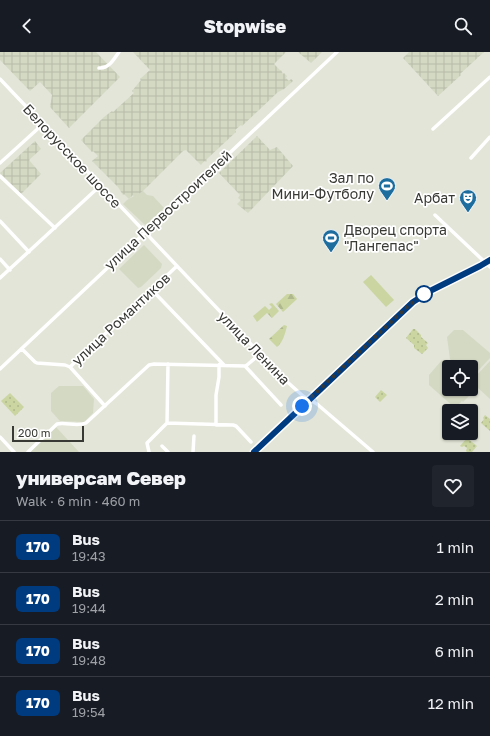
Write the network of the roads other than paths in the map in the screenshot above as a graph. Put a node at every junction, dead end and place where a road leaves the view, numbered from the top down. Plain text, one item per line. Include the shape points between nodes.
1 (113, 52) edge
2 (337, 52) edge
3 (118, 54) edge
4 (99, 68) dead end
5 (490, 77) edge
6 (0, 79) edge
7 (43, 124) junction
8 (433, 129) dead end
9 (490, 137) edge
10 (471, 158) dead end
11 (0, 163) edge
12 (0, 176) edge
13 (101, 185) junction
14 (435, 216) dead end
15 (0, 221) edge
16 (55, 228) junction
17 (145, 232) junction
18 (29, 252) junction
19 (0, 260) edge
20 (490, 260) edge
21 (485, 263) junction
22 (177, 266) junction
23 (490, 268) edge
24 (10, 270) junction
25 (0, 278) edge
26 (152, 290) junction
27 (22, 349) junction
28 (260, 354) junction
29 (168, 364) junction
30 (222, 365) junction
31 (245, 366) junction
32 (70, 368) junction
33 (0, 369) edge
34 (310, 400) junction
35 (281, 405) dead end
36 (105, 406) junction
37 (167, 423) junction
38 (216, 424) junction
39 (194, 436) dead end
40 (0, 437) edge
41 (250, 442) dead end
42 (162, 446) dead end
43 (14, 452) edge
44 (28, 452) edge
45 (149, 452) edge
46 (168, 452) edge
47 (193, 452) edge
48 (254, 452) edge
49 (373, 452) edge

1 - 3 street
2 - 17 street, улица Первостроителей
3 - 4 street via 107,67
5 - 8 street
6 - 7 street, Белорусское шоссе
7 - 11 street
7 - 13 street, Белорусское шоссе
9 - 10 street
12 - 16 street
13 - 16 street
13 - 17 street, Белорусское шоссе
14 - 21 street
15 - 18 street
16 - 18 street
17 - 22 street, улица Ленина
17 - 27 street, улица Первостроителей
18 - 24 street
19 - 24 street
20 - 21 street
21 - 23 street
21 - 34 street via 413,302
22 - 26 street, улица Романтиков
22 - 28 street, улица Ленина
24 - 25 street
26 - 30 street
26 - 32 street, улица Романтиков
27 - 32 street, улица Романтиков via 35,362 65,365
27 - 33 street, улица Первостроителей
28 - 31 street
28 - 34 street, улица Ленина via 292,388
29 - 30 street
29 - 36 street via 149,365
29 - 37 street
30 - 31 street
30 - 38 street via 216,395
31 - 35 street
32 - 36 street
34 - 48 street
34 - 49 street, улица Ленина
36 - 44 street via 84,424 57,424
37 - 38 street
37 - 45 street via 147,443
38 - 41 street via 235,425
39 - 47 street
40 - 43 street
42 - 46 street

